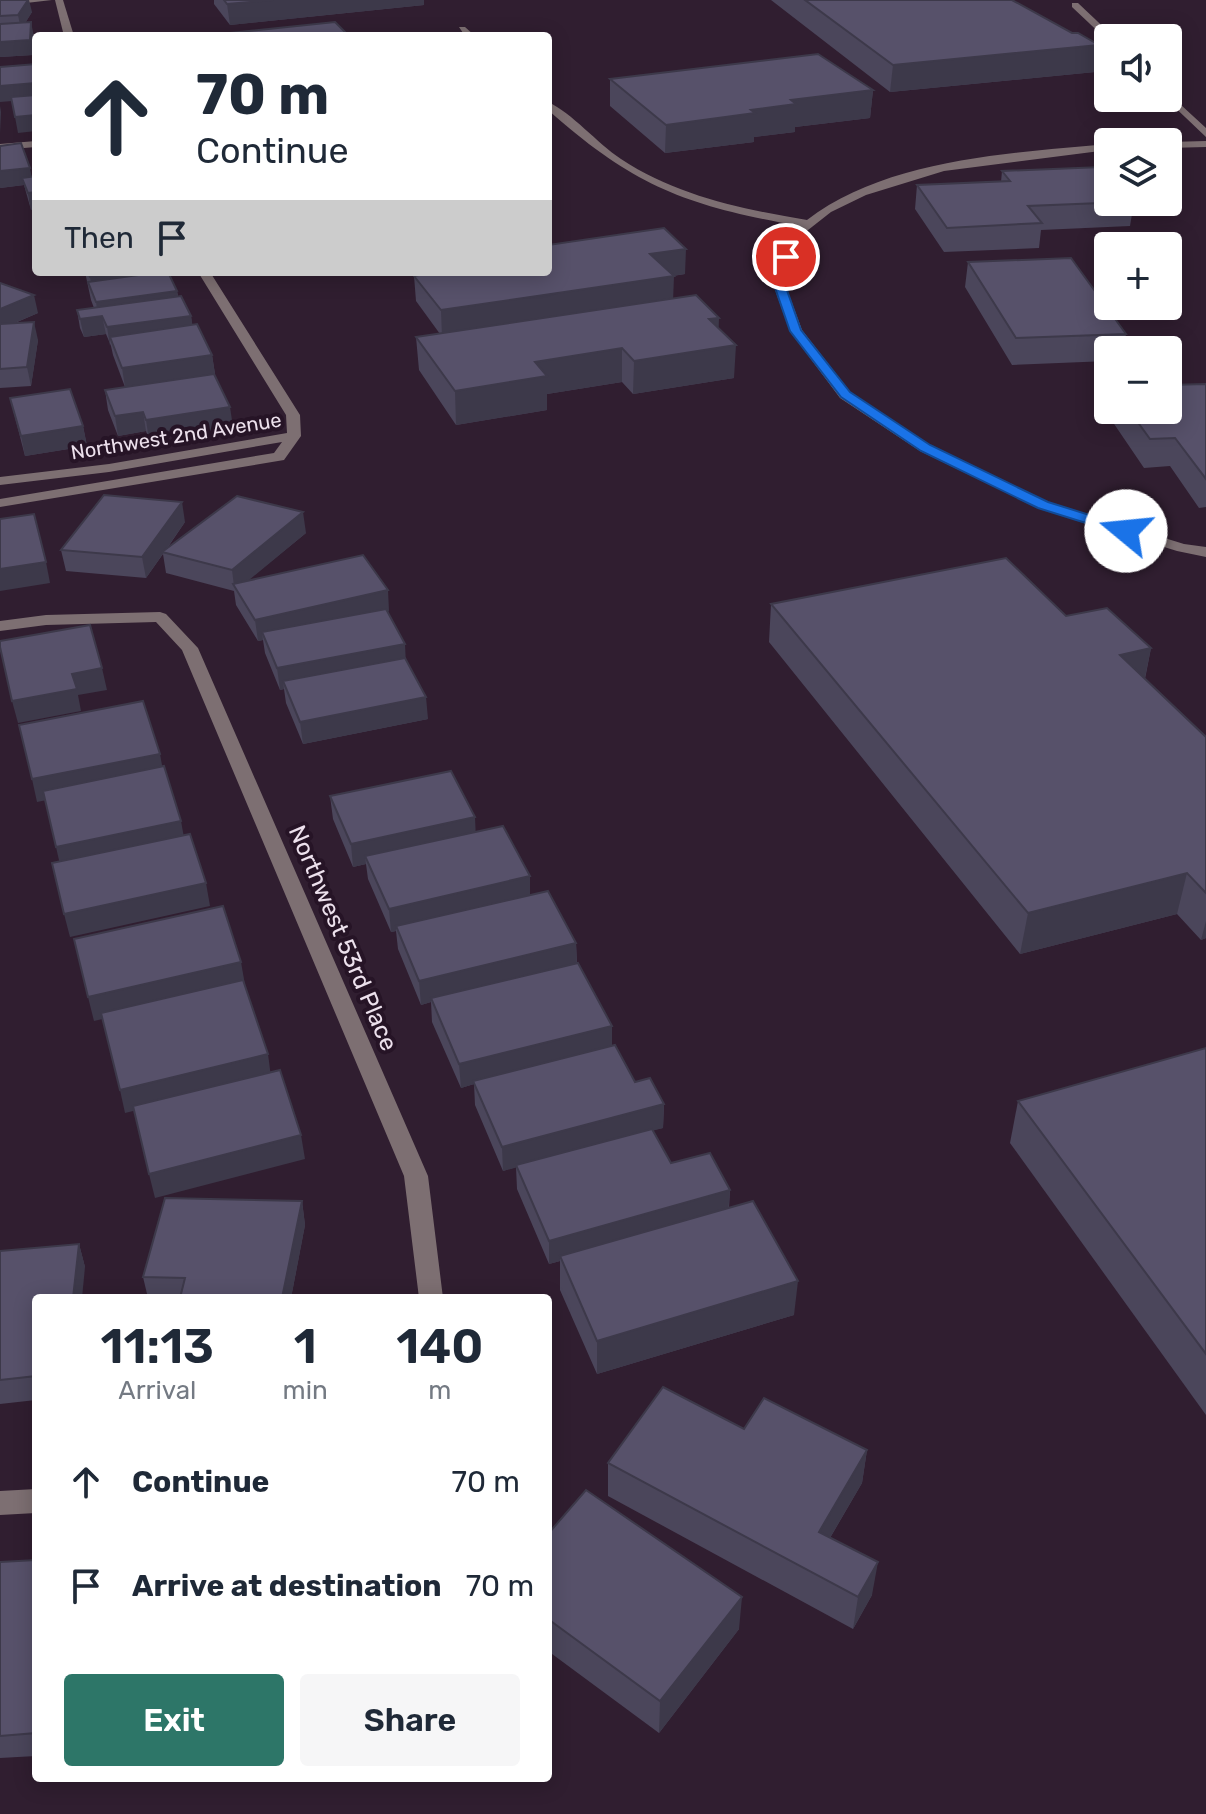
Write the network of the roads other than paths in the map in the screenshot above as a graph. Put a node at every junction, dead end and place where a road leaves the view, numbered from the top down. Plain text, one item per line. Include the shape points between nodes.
1 (48, 0) edge
2 (59, 0) edge
3 (0, 3) edge
4 (1075, 5) dead end
5 (1095, 24) edge
6 (68, 32) edge
7 (552, 109) edge
8 (1182, 110) edge
9 (1206, 134) edge
10 (32, 144) edge
11 (1206, 144) edge
12 (1182, 145) edge
13 (0, 147) edge
14 (1094, 148) edge
15 (811, 224) junction
16 (206, 276) edge
17 (294, 436) junction
18 (0, 481) edge
19 (0, 503) edge
20 (1206, 552) edge
21 (0, 626) edge
22 (431, 1294) edge
23 (32, 1501) edge
24 (0, 1503) edge

1 - 3 street
2 - 6 street
4 - 5 street
7 - 15 street via 591,143 654,183 749,213
8 - 9 street
10 - 13 street
11 - 12 street
14 - 15 street via 996,157 917,176 844,199
15 - 20 street via 798,233 776,276 796,331 845,395 925,448 1043,505
16 - 17 street via 293,415
17 - 18 street, Northwest 2nd Avenue
17 - 19 street, Northwest 2nd Avenue via 279,457
21 - 22 street, Northwest 53rd Place via 160,617 190,648 416,1176
23 - 24 street

